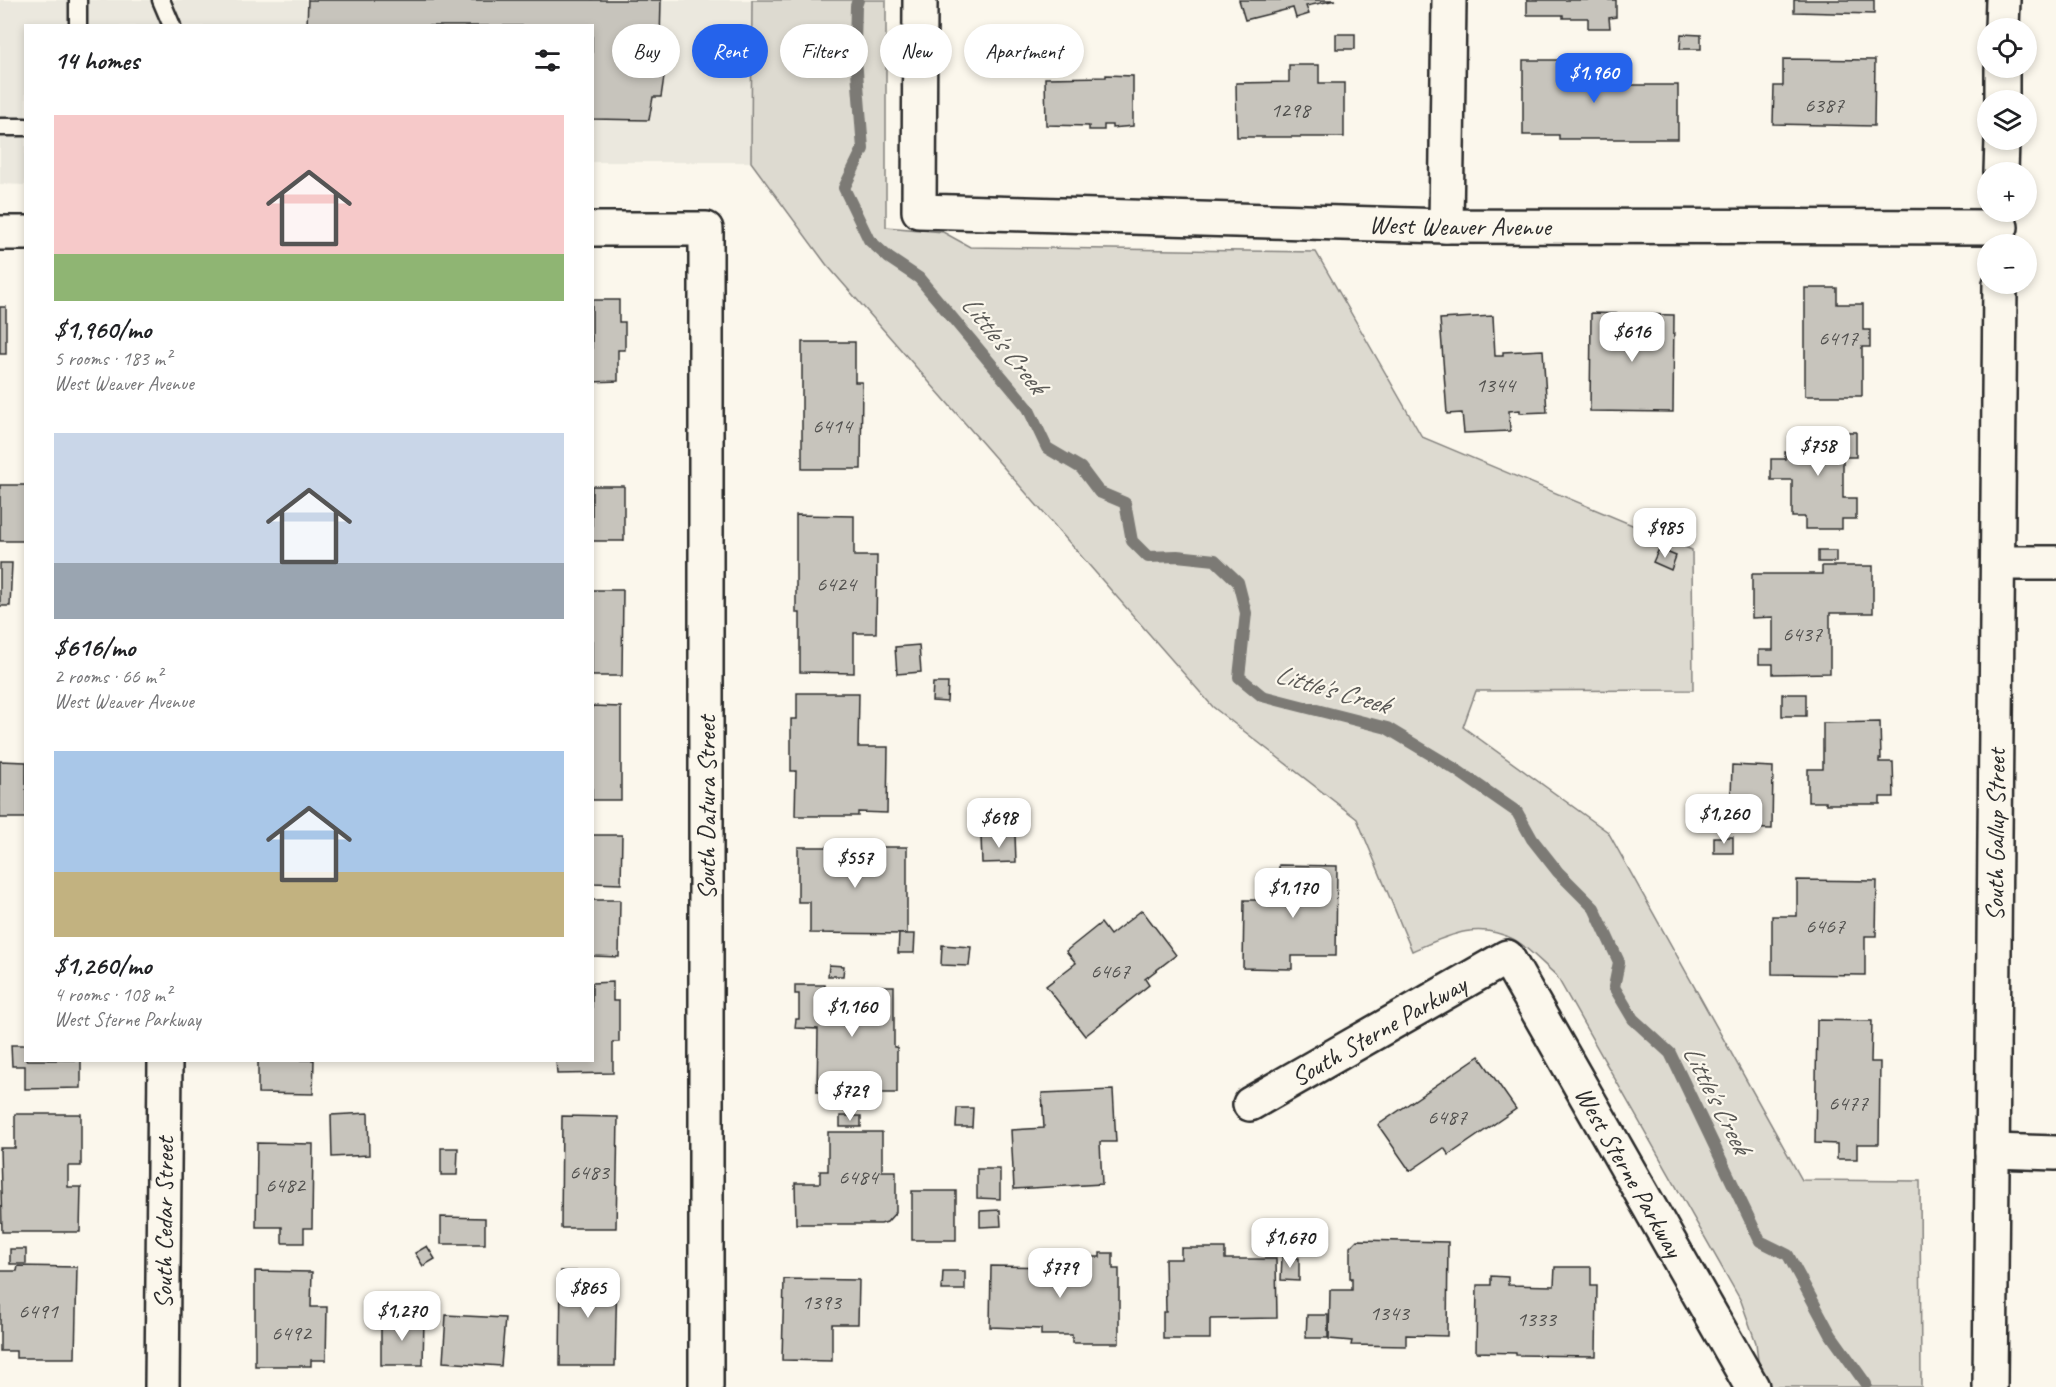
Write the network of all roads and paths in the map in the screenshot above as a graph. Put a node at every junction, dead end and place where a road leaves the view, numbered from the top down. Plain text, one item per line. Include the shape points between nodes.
1 (78, 0) edge
2 (161, 0) edge
3 (920, 0) edge
4 (1449, 0) edge
5 (2003, 0) edge
6 (2002, 18) edge
7 (78, 24) edge
8 (171, 24) edge
9 (0, 127) edge
10 (24, 127) edge
11 (1446, 226) junction
12 (2001, 228) edge
13 (594, 229) edge
14 (24, 232) edge
15 (0, 233) edge
16 (2000, 294) edge
17 (2056, 562) edge
18 (1998, 563) junction
19 (1507, 957) joint
20 (165, 1062) edge
21 (1250, 1104) dead end
22 (1992, 1151) junction
23 (2056, 1152) edge
24 (162, 1387) edge
25 (706, 1387) edge
26 (1752, 1387) edge
27 (1990, 1387) edge

1 - 7 lane
2 - 8 lane
3 - 11 street, West Weaver Avenue via 919,211
4 - 11 street
5 - 6 street
9 - 10 lane
11 - 12 street, West Weaver Avenue
13 - 25 street, South Datura Street via 706,229
14 - 15 street
16 - 18 street, South Gallup Street
17 - 18 street
18 - 22 street, South Gallup Street
19 - 21 street, South Sterne Parkway
19 - 26 street, West Sterne Parkway
20 - 24 street, South Cedar Street
22 - 23 street
22 - 27 street, South Gallup Street

